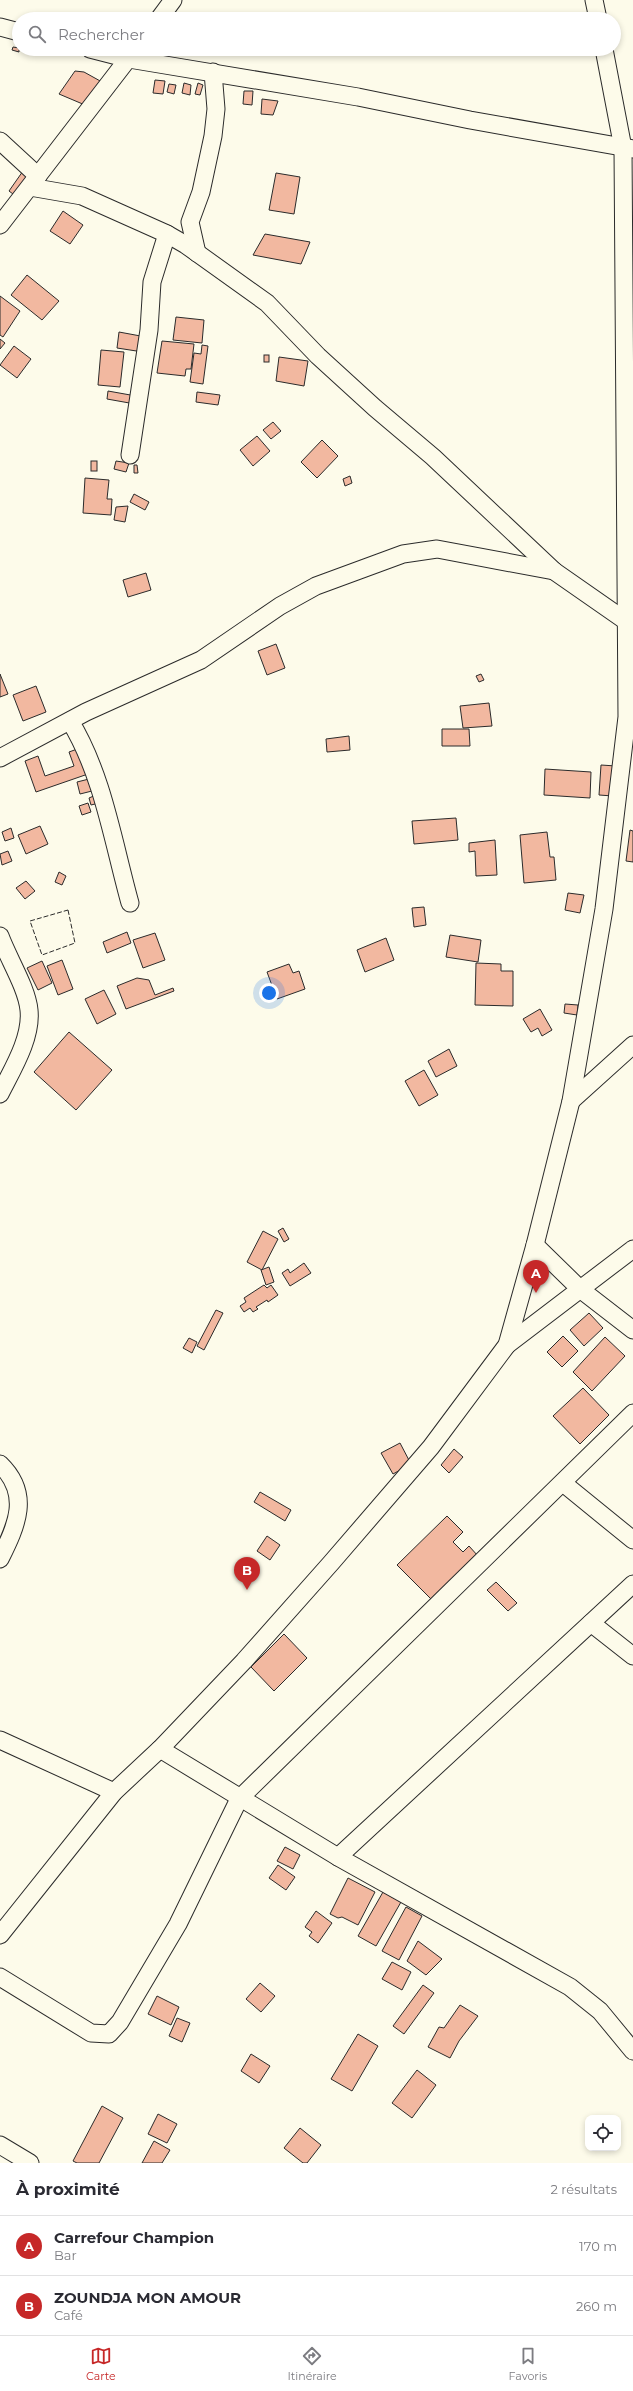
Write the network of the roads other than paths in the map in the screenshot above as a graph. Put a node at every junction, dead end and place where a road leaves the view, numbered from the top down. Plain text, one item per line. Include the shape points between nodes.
1 (173, 0) edge
2 (594, 0) edge
3 (164, 12) edge
4 (597, 12) edge
5 (0, 27) edge
6 (12, 30) edge
7 (130, 56) edge
8 (141, 56) edge
9 (606, 56) edge
10 (213, 72) junction
11 (0, 141) edge
12 (628, 148) edge
13 (34, 181) junction
14 (0, 225) edge
15 (167, 234) junction
16 (197, 253) junction
17 (130, 455) dead end
18 (554, 571) junction
19 (630, 624) edge
20 (630, 711) edge
21 (70, 721) junction
22 (0, 758) edge
23 (130, 903) dead end
24 (0, 936) edge
25 (633, 1045) edge
26 (0, 1094) edge
27 (571, 1101) junction
28 (535, 1246) junction
29 (633, 1249) edge
30 (580, 1289) junction
31 (633, 1330) edge
32 (507, 1345) junction
33 (633, 1413) edge
34 (0, 1464) edge
35 (563, 1483) junction
36 (633, 1540) edge
37 (0, 1559) edge
38 (633, 1584) edge
39 (591, 1623) junction
40 (633, 1656) edge
41 (0, 1740) edge
42 (160, 1749) junction
43 (114, 1792) junction
44 (239, 1799) junction
45 (338, 1857) junction
46 (0, 1935) edge
47 (0, 1977) edge
48 (633, 2051) edge
49 (0, 2145) edge
50 (25, 2162) edge

1 - 3 street
2 - 4 street
5 - 6 street
7 - 13 street
8 - 10 street
9 - 12 street
10 - 12 street
10 - 16 street via 216,109 213,136 201,192 190,222
11 - 13 street
12 - 19 street via 623,343
13 - 14 street
13 - 15 street via 82,196
15 - 16 street
15 - 17 street via 152,282 149,330
16 - 18 street via 267,303 318,356 433,457
18 - 19 street
18 - 21 street via 437,549 403,554 316,586 280,606 201,660
19 - 20 street
20 - 27 street via 604,909
21 - 22 street
21 - 23 street via 81,739 96,778
24 - 26 street via 22,983 29,1010 20,1052
25 - 27 street
27 - 28 street
28 - 30 street
28 - 32 street
29 - 30 street
30 - 31 street
30 - 32 street
32 - 42 street via 431,1447 346,1546 244,1661
33 - 35 street
34 - 37 street via 12,1475 18,1499 17,1519
35 - 36 street
35 - 44 street
38 - 39 street
39 - 40 street
39 - 45 street
41 - 43 street
42 - 43 street
42 - 44 street
43 - 46 street
44 - 45 street
44 - 47 street via 178,1924 120,2022 109,2034 90,2033
45 - 48 street via 581,1994 600,2010
49 - 50 street

